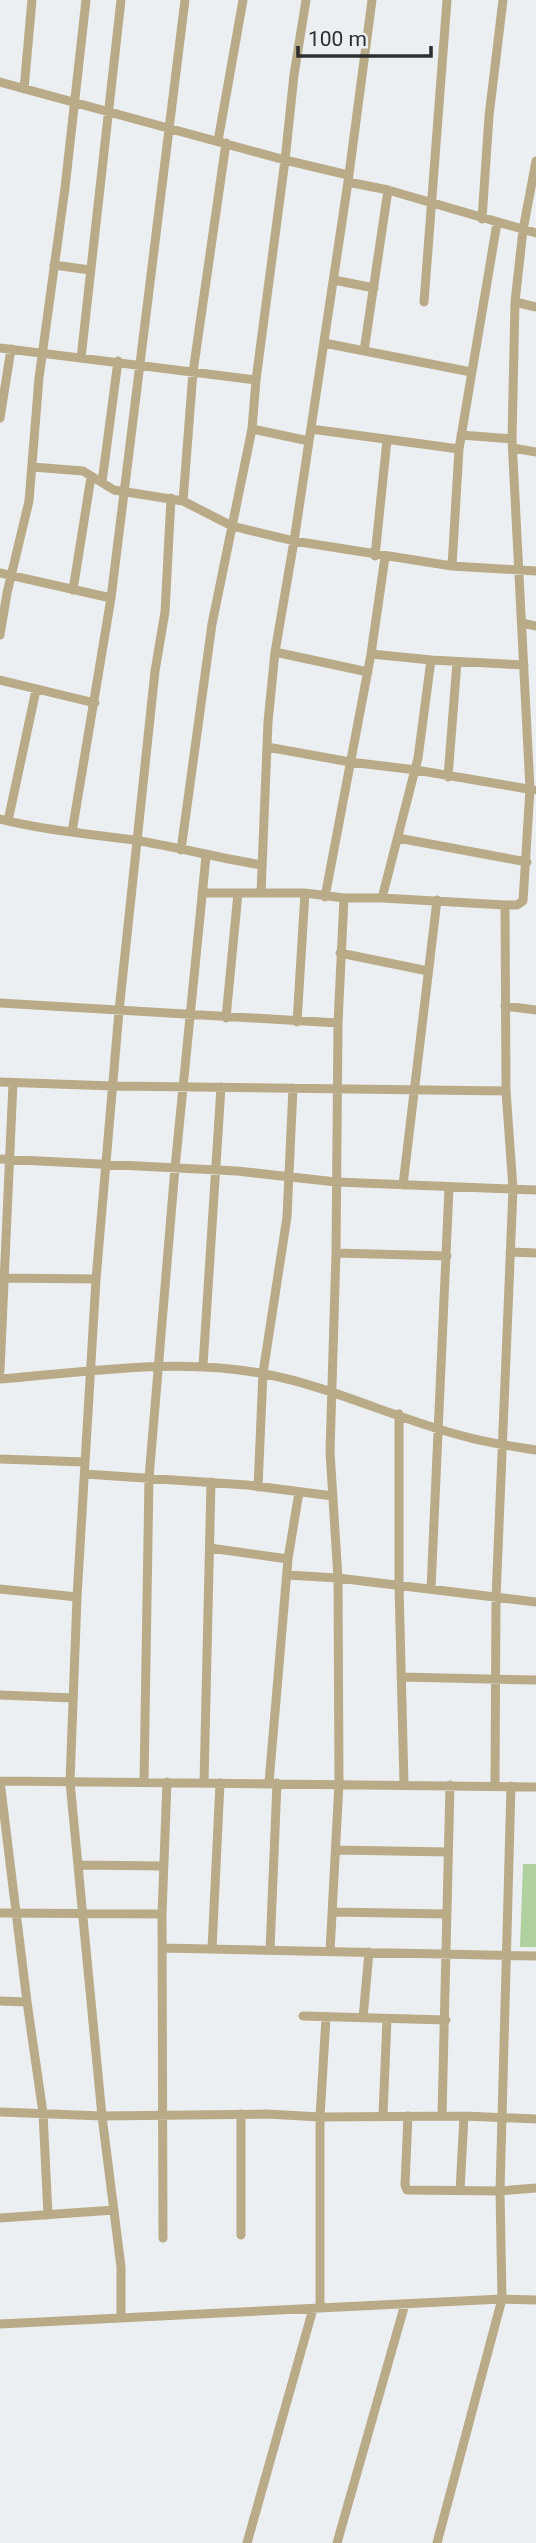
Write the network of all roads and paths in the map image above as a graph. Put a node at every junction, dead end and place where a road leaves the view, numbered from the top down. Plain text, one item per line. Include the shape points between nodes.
1 (32, 0) edge
2 (86, 0) edge
3 (121, 0) edge
4 (185, 0) edge
5 (243, 0) edge
6 (306, 0) edge
7 (372, 0) edge
8 (447, 0) edge
9 (503, 0) edge
10 (0, 82) edge
11 (24, 89) junction
12 (76, 102) junction
13 (109, 111) junction
14 (170, 128) junction
15 (222, 142) junction
16 (285, 160) junction
17 (536, 161) edge
18 (348, 178) junction
19 (387, 190) junction
20 (432, 204) junction
21 (482, 219) junction
22 (497, 223) junction
23 (523, 230) junction
24 (536, 233) edge
25 (54, 265) junction
26 (90, 270) junction
27 (334, 280) junction
28 (374, 288) junction
29 (424, 302) dead end
30 (515, 302) junction
31 (536, 307) edge
32 (324, 342) junction
33 (0, 348) edge
34 (11, 349) junction
35 (364, 351) junction
36 (42, 353) junction
37 (80, 358) junction
38 (118, 361) junction
39 (141, 365) junction
40 (193, 372) junction
41 (471, 372) junction
42 (256, 380) junction
43 (0, 418) edge
44 (252, 429) junction
45 (311, 429) junction
46 (461, 435) junction
47 (387, 440) junction
48 (309, 441) junction
49 (513, 443) junction
50 (459, 449) junction
51 (536, 452) edge
52 (33, 467) junction
53 (91, 477) junction
54 (102, 482) junction
55 (125, 492) junction
56 (171, 498) junction
57 (183, 501) junction
58 (232, 526) junction
59 (294, 541) junction
60 (380, 557) junction
61 (452, 566) junction
62 (520, 570) junction
63 (536, 570) edge
64 (0, 573) edge
65 (11, 576) junction
66 (73, 590) junction
67 (111, 598) junction
68 (522, 623) junction
69 (536, 626) edge
70 (0, 635) edge
71 (275, 652) junction
72 (371, 654) junction
73 (431, 660) junction
74 (457, 662) junction
75 (524, 665) junction
76 (368, 672) junction
77 (0, 680) edge
78 (36, 690) junction
79 (95, 704) junction
80 (267, 747) junction
81 (350, 762) junction
82 (416, 770) junction
83 (448, 777) junction
84 (533, 789) edge
85 (4, 820) edge
86 (72, 832) junction
87 (398, 838) junction
88 (137, 841) junction
89 (181, 850) junction
90 (206, 856) junction
91 (527, 862) junction
92 (262, 865) junction
93 (237, 893) junction
94 (261, 893) junction
95 (305, 893) junction
96 (202, 894) junction
97 (325, 897) junction
98 (344, 898) junction
99 (382, 898) junction
100 (437, 901) junction
101 (505, 905) junction
102 (340, 953) junction
103 (428, 971) junction
104 (0, 1003) edge
105 (505, 1006) junction
106 (536, 1010) edge
107 (119, 1011) junction
108 (191, 1016) junction
109 (226, 1018) junction
110 (297, 1022) junction
111 (338, 1023) junction
112 (0, 1082) edge
113 (13, 1083) junction
114 (113, 1086) junction
115 (184, 1086) junction
116 (221, 1087) junction
117 (293, 1088) junction
118 (337, 1088) junction
119 (414, 1090) junction
120 (506, 1091) junction
121 (5, 1159) edge
122 (106, 1165) junction
123 (175, 1168) junction
124 (215, 1170) junction
125 (290, 1177) junction
126 (336, 1182) junction
127 (403, 1185) junction
128 (449, 1188) junction
129 (513, 1189) junction
130 (536, 1190) edge
131 (510, 1252) junction
132 (536, 1253) edge
133 (336, 1254) junction
134 (447, 1256) junction
135 (2, 1278) edge
136 (96, 1279) junction
137 (159, 1366) junction
138 (203, 1366) junction
139 (0, 1371) edge
140 (91, 1372) junction
141 (263, 1373) junction
142 (0, 1379) edge
143 (333, 1392) junction
144 (399, 1415) junction
145 (437, 1429) junction
146 (502, 1445) junction
147 (536, 1450) edge
148 (0, 1459) edge
149 (85, 1462) junction
150 (85, 1474) junction
151 (149, 1478) junction
152 (211, 1482) junction
153 (258, 1487) junction
154 (299, 1492) junction
155 (333, 1496) junction
156 (210, 1548) junction
157 (288, 1559) junction
158 (287, 1575) junction
159 (338, 1578) junction
160 (399, 1586) junction
161 (0, 1589) edge
162 (431, 1589) junction
163 (78, 1597) junction
164 (496, 1598) junction
165 (536, 1602) edge
166 (401, 1677) junction
167 (495, 1678) junction
168 (536, 1680) edge
169 (0, 1695) edge
170 (73, 1698) junction
171 (0, 1781) edge
172 (70, 1782) junction
173 (144, 1782) junction
174 (167, 1782) junction
175 (204, 1783) junction
176 (220, 1783) junction
177 (273, 1783) junction
178 (339, 1783) junction
179 (404, 1784) junction
180 (450, 1785) junction
181 (495, 1785) junction
182 (511, 1786) junction
183 (536, 1787) edge
184 (336, 1850) junction
185 (448, 1852) junction
186 (79, 1865) junction
187 (163, 1866) junction
188 (332, 1912) junction
189 (0, 1913) edge
190 (15, 1913) junction
191 (84, 1914) junction
192 (162, 1914) junction
193 (446, 1914) junction
194 (162, 1948) junction
195 (212, 1949) junction
196 (270, 1950) junction
197 (330, 1952) junction
198 (369, 1952) junction
199 (448, 1954) junction
200 (508, 1956) junction
201 (536, 1956) edge
202 (0, 2001) edge
203 (27, 2002) junction
204 (303, 2016) dead end
205 (326, 2018) junction
206 (363, 2018) junction
207 (387, 2019) junction
208 (446, 2020) junction
209 (0, 2112) edge
210 (43, 2113) junction
211 (161, 2114) junction
212 (241, 2114) junction
213 (383, 2115) junction
214 (102, 2116) junction
215 (408, 2116) junction
216 (442, 2116) junction
217 (464, 2116) junction
218 (320, 2117) junction
219 (502, 2117) junction
220 (536, 2119) edge
221 (536, 2188) edge
222 (460, 2191) junction
223 (500, 2191) junction
224 (114, 2210) junction
225 (48, 2215) junction
226 (0, 2218) edge
227 (241, 2235) dead end
228 (163, 2238) dead end
229 (502, 2299) junction
230 (536, 2300) edge
231 (405, 2304) junction
232 (316, 2309) junction
233 (121, 2318) junction
234 (0, 2324) edge
235 (247, 2543) edge
236 (337, 2543) edge
237 (437, 2543) edge

1 - 11 street
2 - 12 street
3 - 13 street
4 - 14 street
5 - 15 street
6 - 16 street
7 - 18 street
8 - 20 street
9 - 21 street
10 - 11 street
11 - 12 street
12 - 13 street
12 - 25 street
13 - 14 street
13 - 26 street
14 - 15 street
14 - 39 street
15 - 16 street
15 - 40 street
16 - 18 street
16 - 42 street
17 - 23 street
18 - 19 street
18 - 27 street
19 - 20 street
19 - 28 street
20 - 21 street
20 - 29 street
21 - 22 street
22 - 23 street
22 - 41 street
23 - 24 street
23 - 30 street
25 - 26 street
25 - 36 street
26 - 37 street
27 - 28 street
27 - 32 street
28 - 35 street
30 - 31 street
30 - 49 street
32 - 35 street
32 - 45 street
33 - 34 street
34 - 36 street
34 - 43 street
35 - 41 street
36 - 37 street
36 - 52 street
37 - 38 street
38 - 39 street
38 - 54 street
39 - 40 street
39 - 55 street
40 - 42 street
40 - 57 street
41 - 46 street
42 - 44 street
44 - 48 street
44 - 58 street
45 - 47 street
45 - 48 street
46 - 49 street
46 - 50 street
47 - 50 street
47 - 60 street
48 - 59 street
49 - 51 street
49 - 62 street
50 - 61 street
52 - 53 street via 83,471
52 - 65 street via 27,516
53 - 54 street
53 - 66 street
54 - 55 street
55 - 56 street
55 - 67 street
56 - 57 street
56 - 88 street via 165,612
57 - 58 street
58 - 59 street
58 - 89 street via 212,624
59 - 60 street
59 - 71 street
60 - 61 street
60 - 72 street
61 - 62 street
62 - 63 street
62 - 68 street
64 - 65 street
65 - 66 street
65 - 70 street
66 - 67 street
67 - 79 street
68 - 69 street
68 - 75 street
71 - 76 street
71 - 80 street
72 - 73 street
72 - 76 street
73 - 74 street
73 - 82 street
74 - 75 street
74 - 83 street
75 - 84 street
76 - 81 street
77 - 78 street
78 - 79 street
78 - 85 street
79 - 86 street
80 - 81 street
80 - 92 street
81 - 82 street
81 - 97 street
82 - 83 street
82 - 87 street
83 - 84 street
84 - 91 street
85 - 86 street
86 - 88 street
87 - 91 street
87 - 99 street
88 - 89 street
88 - 107 street
89 - 90 street
90 - 92 street
90 - 96 street
91 - 101 street via 523,901
92 - 94 street
93 - 94 street
93 - 96 street
93 - 109 street
94 - 95 street
95 - 97 street
95 - 110 street
96 - 108 street
97 - 98 street
98 - 99 street
98 - 102 street
99 - 100 street
100 - 101 street
100 - 103 street
101 - 105 street
102 - 103 street
102 - 111 street
103 - 119 street
104 - 107 street
105 - 106 street
105 - 120 street
107 - 108 street
107 - 114 street
108 - 109 street
108 - 115 street
109 - 110 street
110 - 111 street
111 - 118 street
112 - 113 street
113 - 114 street
113 - 121 street
114 - 115 street
114 - 122 street
115 - 116 street
115 - 123 street
116 - 117 street
116 - 124 street
117 - 118 street
117 - 125 street
118 - 119 street
118 - 126 street
119 - 120 street
119 - 127 street
120 - 129 street
121 - 122 street
121 - 135 street
122 - 123 street
122 - 136 street
123 - 124 street
123 - 137 street
124 - 125 street
124 - 138 street
125 - 126 street
125 - 141 street
126 - 127 street
126 - 133 street
127 - 128 street
128 - 129 street
128 - 134 street
129 - 130 street
129 - 131 street
131 - 132 street
131 - 146 street
133 - 134 street
133 - 143 street
134 - 145 street
135 - 136 street
135 - 139 street
136 - 140 street
137 - 138 street
137 - 140 street
137 - 151 street
138 - 141 street
140 - 142 street
140 - 149 street
141 - 143 street
141 - 153 street
143 - 144 street
143 - 155 street
144 - 145 street
144 - 160 street
145 - 146 street
145 - 162 street
146 - 147 street
146 - 164 street
148 - 149 street
149 - 150 street
150 - 151 street
150 - 163 street
151 - 152 street
151 - 173 street
152 - 153 street
152 - 156 street
153 - 154 street
154 - 155 street
154 - 157 street
155 - 159 street
156 - 157 street
156 - 175 street
157 - 158 street
158 - 159 street
158 - 177 street
159 - 160 street
159 - 178 street
160 - 162 street
160 - 166 street
161 - 163 street
162 - 164 street
163 - 170 street
164 - 165 street
164 - 167 street
166 - 167 street
166 - 179 street
167 - 168 street
167 - 181 street
169 - 170 street
170 - 172 street
171 - 172 street
171 - 190 street
172 - 173 street
172 - 186 street
173 - 174 street
174 - 175 street
174 - 187 street
175 - 176 street
176 - 177 street
176 - 195 street
177 - 178 street
177 - 196 street
178 - 179 street
178 - 184 street
179 - 180 street
180 - 181 street
180 - 185 street
181 - 182 street
182 - 183 street
182 - 200 street
184 - 185 street
184 - 188 street
185 - 193 street
186 - 187 street
186 - 191 street
187 - 192 street
188 - 193 street
188 - 197 street
189 - 190 street
190 - 191 street
190 - 203 street
191 - 192 street
191 - 214 street
192 - 194 street
193 - 199 street
194 - 195 street
194 - 211 street
195 - 196 street
196 - 197 street
197 - 198 street
198 - 199 street
198 - 206 street
199 - 200 street
199 - 208 street
200 - 201 street
200 - 219 street
202 - 203 street
203 - 210 street
204 - 205 street
205 - 206 street
205 - 218 street
206 - 207 street
207 - 208 street
207 - 213 street
208 - 216 street
209 - 210 street
210 - 214 street
210 - 225 street
211 - 212 street
211 - 214 street
211 - 228 street
212 - 218 street
212 - 227 street
213 - 215 street
213 - 218 street
214 - 224 street
215 - 216 street
215 - 222 street via 407,2190
216 - 217 street
217 - 219 street
217 - 222 street
218 - 232 street
219 - 220 street
219 - 223 street
221 - 223 street
222 - 223 street
223 - 229 street
224 - 225 street
224 - 233 street
225 - 226 street
229 - 230 street
229 - 231 street
229 - 237 street
231 - 232 street
231 - 236 street
232 - 233 street
232 - 235 street
233 - 234 street

